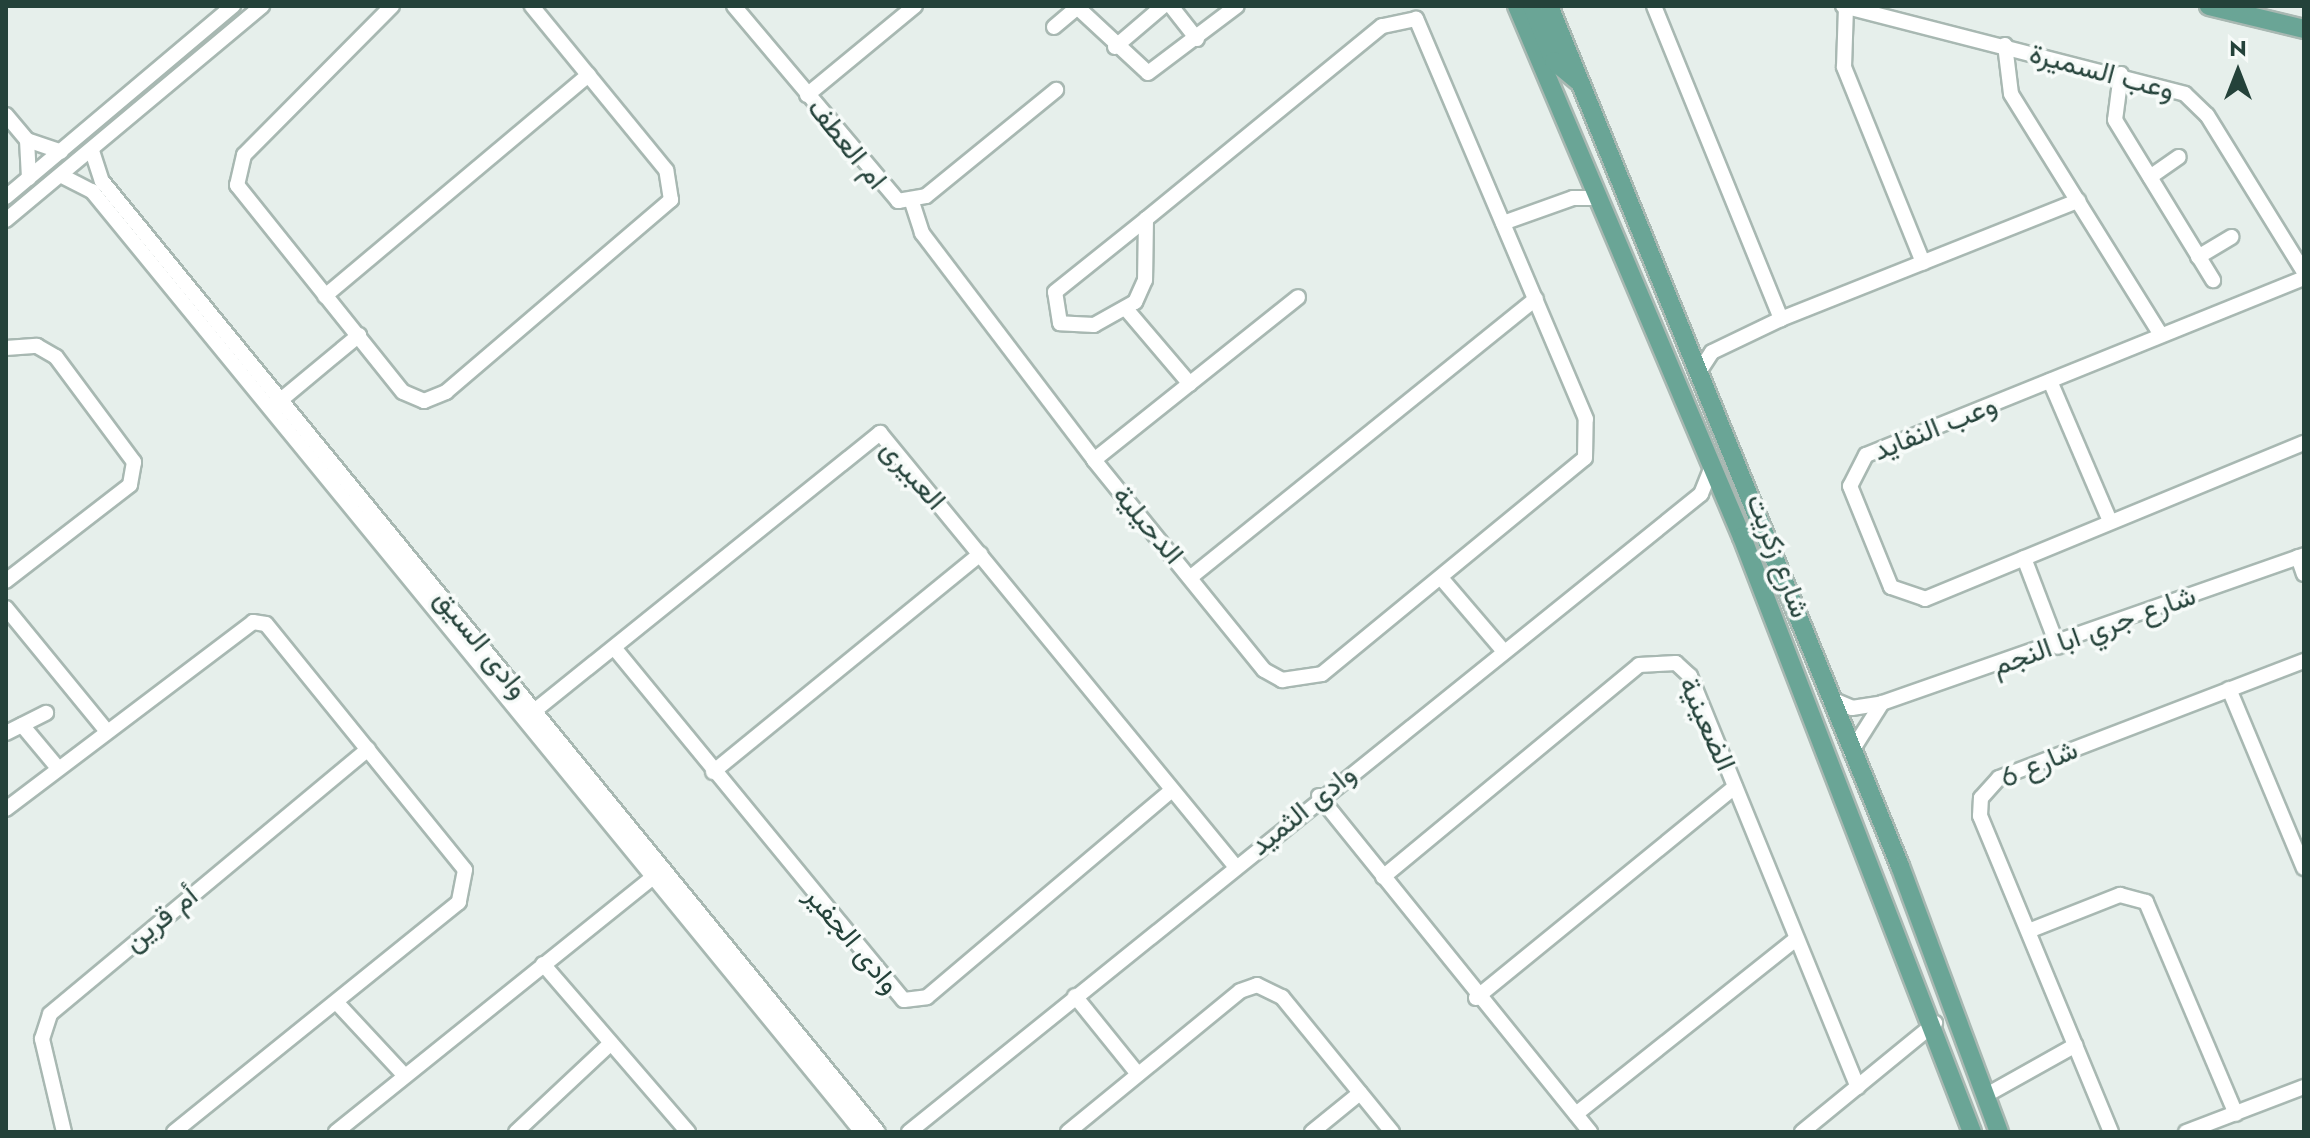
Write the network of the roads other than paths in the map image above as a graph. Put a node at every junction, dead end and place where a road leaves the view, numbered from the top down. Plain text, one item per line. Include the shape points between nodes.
1 (233, 6) edge
2 (262, 6) edge
3 (392, 6) edge
4 (532, 6) edge
5 (734, 6) edge
6 (915, 6) edge
7 (1163, 6) edge
8 (1171, 6) edge
9 (1237, 6) edge
10 (1517, 6) edge
11 (1532, 6) edge
12 (1549, 6) edge
13 (1654, 6) edge
14 (2209, 6) edge
15 (1076, 7) edge
16 (1851, 7) edge
17 (2283, 25) junction
18 (1054, 27) dead end
19 (2304, 29) edge
20 (2304, 38) edge
21 (1197, 39) junction
22 (2005, 45) junction
23 (1115, 47) junction
24 (2121, 74) junction
25 (588, 75) junction
26 (1578, 81) junction
27 (1056, 90) dead end
28 (807, 95) junction
29 (6, 115) edge
30 (27, 140) junction
31 (92, 151) junction
32 (61, 152) junction
33 (2179, 157) dead end
34 (62, 176) junction
35 (2150, 177) junction
36 (29, 178) junction
37 (1594, 190) junction
38 (6, 197) edge
39 (2078, 201) junction
40 (912, 202) junction
41 (1146, 219) junction
42 (6, 220) edge
43 (1503, 223) junction
44 (2231, 237) dead end
45 (2198, 257) junction
46 (1923, 263) junction
47 (2304, 272) edge
48 (2304, 278) edge
49 (2213, 280) dead end
50 (325, 296) junction
51 (1298, 297) dead end
52 (1536, 299) junction
53 (1127, 310) junction
54 (1781, 319) junction
55 (359, 335) junction
56 (2161, 335) junction
57 (1685, 346) junction
58 (6, 348) edge
59 (1712, 352) junction
60 (1697, 375) junction
61 (2050, 381) junction
62 (1190, 384) junction
63 (276, 404) junction
64 (2304, 443) edge
65 (1094, 460) junction
66 (1711, 469) junction
67 (1701, 494) junction
68 (1725, 496) junction
69 (2110, 521) junction
70 (980, 554) junction
71 (2301, 556) edge
72 (2024, 558) junction
73 (2304, 574) edge
74 (1191, 577) junction
75 (1442, 579) junction
76 (6, 581) edge
77 (6, 608) edge
78 (13, 631) edge
79 (2058, 647) junction
80 (1501, 648) junction
81 (616, 650) junction
82 (2304, 661) edge
83 (2229, 689) junction
84 (1827, 697) junction
85 (1882, 703) junction
86 (46, 713) dead end
87 (530, 714) junction
88 (22, 725) junction
89 (106, 730) junction
90 (6, 733) edge
91 (368, 749) junction
92 (1851, 752) junction
93 (58, 768) junction
94 (713, 772) junction
95 (1735, 787) junction
96 (1170, 792) junction
97 (1319, 796) junction
98 (6, 809) edge
99 (2297, 830) edge
100 (1235, 866) junction
101 (2304, 868) edge
102 (659, 873) junction
103 (1383, 877) junction
104 (2031, 930) junction
105 (1796, 939) junction
106 (543, 964) junction
107 (1075, 996) junction
108 (1476, 998) junction
109 (338, 1004) junction
110 (1935, 1023) junction
111 (611, 1043) junction
112 (1911, 1043) junction
113 (1942, 1043) junction
114 (2076, 1045) junction
115 (403, 1074) junction
116 (1138, 1074) junction
117 (1987, 1086) junction
118 (1858, 1087) junction
119 (2304, 1087) edge
120 (1360, 1093) junction
121 (1576, 1114) junction
122 (2236, 1114) junction
123 (64, 1132) edge
124 (174, 1132) edge
125 (336, 1132) edge
126 (516, 1132) edge
127 (688, 1132) edge
128 (862, 1132) edge
129 (878, 1132) edge
130 (909, 1132) edge
131 (1068, 1132) edge
132 (1312, 1132) edge
133 (1392, 1132) edge
134 (1590, 1132) edge
135 (1802, 1132) edge
136 (1972, 1132) edge
137 (1999, 1132) edge
138 (2111, 1132) edge
139 (2186, 1132) edge

1 - 32 street
2 - 31 street
3 - 50 street via 239,164 241,195
4 - 25 street
5 - 28 street, ام العطف
6 - 28 street
7 - 23 street
8 - 21 street
9 - 21 street
10 - 37 main road, شارع زكريت
11 - 26 main road via 1554,61
12 - 26 main road, شارع زكريت
13 - 54 street
14 - 17 main road
15 - 18 street
15 - 23 street
16 - 22 street, وعب السميرة
16 - 46 street via 1844,67
17 - 19 main road
17 - 20 main road
21 - 23 street via 1148,73
22 - 24 street, وعب السميرة
22 - 39 street via 2007,86
24 - 35 street via 2115,120
24 - 47 street, وعب السميرة via 2175,89 2201,107
25 - 50 street
25 - 55 street via 669,175 671,200 436,398 403,392
26 - 57 main road, شارع زكريت
27 - 40 street, ام العطف
28 - 40 street, ام العطف via 887,194
29 - 30 street
30 - 32 street
30 - 36 street
31 - 34 street
31 - 63 street, وادى السيق via 102,181
32 - 36 street
33 - 35 street
34 - 42 street
34 - 63 street, وادى السيق via 87,186
35 - 45 street
36 - 38 street
37 - 43 street
37 - 66 main road, شارع زكريت
39 - 46 street
39 - 56 street
40 - 65 street, الدحيلية via 922,233
41 - 43 street, الدحيلية via 1382,26 1405,17 1429,36
41 - 53 street via 1145,280
41 - 53 street, الدحيلية via 1052,303 1060,323 1070,328
43 - 52 street, الدحيلية
44 - 45 street
45 - 49 street
46 - 54 street
48 - 56 street, وعب النفايد
50 - 55 street
51 - 62 street
52 - 74 street
52 - 75 street, الدحيلية via 1586,419 1589,448 1575,469
53 - 62 street
54 - 59 street
55 - 63 street
56 - 61 street, وعب النفايد
57 - 59 street
57 - 60 main road, شارع زكريت
58 - 76 street via 37,346 56,357 134,462 130,485
59 - 60 street
60 - 84 main road, شارع زكريت
61 - 69 street
61 - 72 street, وعب النفايد via 1866,455 1850,479 1886,579 1907,597 1934,596
62 - 65 street
63 - 87 street, وادى السيق
64 - 69 street, وعب النفايد
65 - 74 street, الدحيلية
66 - 67 street
66 - 68 main road, شارع زكريت
67 - 68 street
67 - 80 street, وادى الثميد
68 - 110 main road, شارع زكريت
69 - 72 street, وعب النفايد
70 - 81 street, العبيرى via 880,433
70 - 94 street
70 - 96 street, العبيرى
71 - 73 street
71 - 79 street, شارع جري ابا النجم
72 - 79 street
74 - 75 street, الدحيلية via 1264,670 1298,682 1322,674
75 - 80 street
77 - 78 street
78 - 89 street
79 - 85 street, شارع جري ابا النجم
80 - 97 street, وادى الثميد
81 - 87 street, العبيرى
81 - 94 street, وادى الجفير
82 - 83 street, شارع 6
83 - 99 street
83 - 104 street, شارع 6 via 1985,790 1980,816
84 - 85 street, شارع جري ابا النجم via 1844,707
84 - 92 main road, شارع زكريت
85 - 92 street
86 - 88 street
87 - 102 street, وادى السيق
88 - 90 street
88 - 93 street
89 - 91 street via 253,622 266,624
89 - 93 street
91 - 109 street via 465,870 465,885 459,902
91 - 123 street, أم قرين via 50,1014 42,1039
92 - 117 main road, شارع زكريت
93 - 98 street
94 - 96 street, وادى الجفير via 904,1000 927,997
95 - 103 street, الضعينية via 1690,676 1667,659 1648,660
95 - 105 street, الضعينية
95 - 108 street
96 - 100 street, العبيرى
97 - 100 street, وادى الثميد
97 - 103 street
99 - 101 street
100 - 107 street, وادى الثميد
102 - 106 street
102 - 128 street, وادى السيق
102 - 129 street, وادى السيق
103 - 108 street
104 - 114 street, شارع 6
104 - 122 street via 2120,895 2146,902
105 - 118 street, الضعينية
105 - 121 street
106 - 111 street
106 - 115 street
107 - 116 street
107 - 130 street, وادى الثميد
108 - 121 street
109 - 115 street
109 - 124 street
110 - 112 street
110 - 113 main road, شارع زكريت
111 - 126 street
111 - 127 street
112 - 113 street
112 - 118 street
113 - 136 main road, شارع زكريت
114 - 117 street
114 - 138 street, شارع 6
115 - 125 street
116 - 120 street via 1240,991 1257,985 1282,997
116 - 131 street
117 - 137 main road, شارع زكريت
118 - 135 street
119 - 122 street
120 - 132 street
120 - 133 street
121 - 134 street
122 - 139 street

